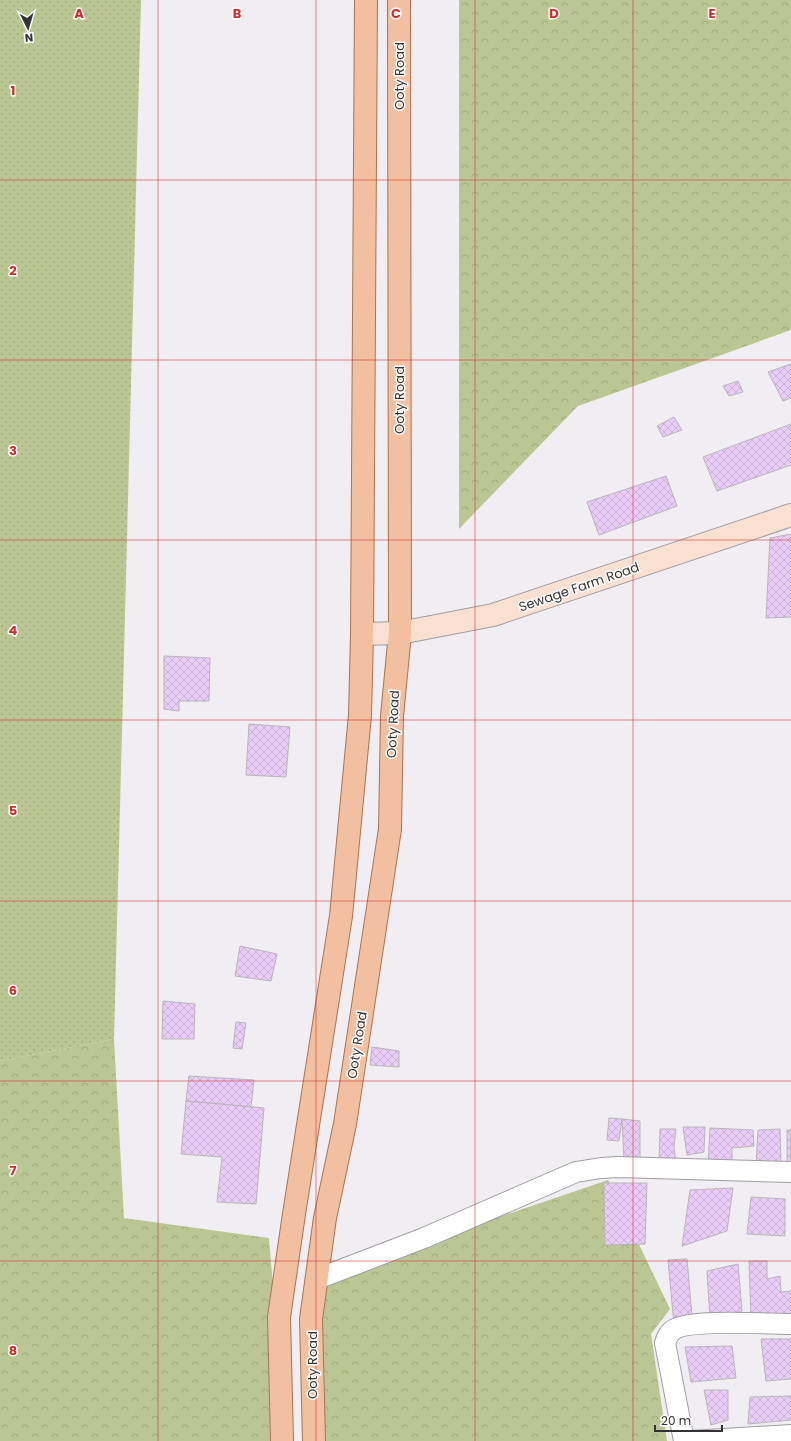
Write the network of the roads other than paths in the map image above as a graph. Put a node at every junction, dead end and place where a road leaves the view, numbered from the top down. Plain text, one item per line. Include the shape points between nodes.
1 (366, 0) edge
2 (399, 0) edge
3 (791, 515) edge
4 (400, 633) junction
5 (362, 634) junction
6 (791, 1172) edge
7 (317, 1279) junction
8 (791, 1324) edge
9 (791, 1435) edge
10 (282, 1441) edge
11 (314, 1441) edge
12 (684, 1441) edge
13 (691, 1441) edge

1 - 5 main road
2 - 4 main road, Ooty Road
3 - 4 main road, Sewage Farm Road via 493,616
4 - 5 main road, Sewage Farm Road
4 - 7 main road, Ooty Road via 392,716 390,829 345,1124 325,1218
5 - 10 main road via 360,715 341,916 280,1317
6 - 7 street via 601,1168 576,1172 424,1238
7 - 11 main road, Ooty Road via 312,1319
8 - 12 street via 692,1324 675,1329 667,1336 665,1343
9 - 13 street

